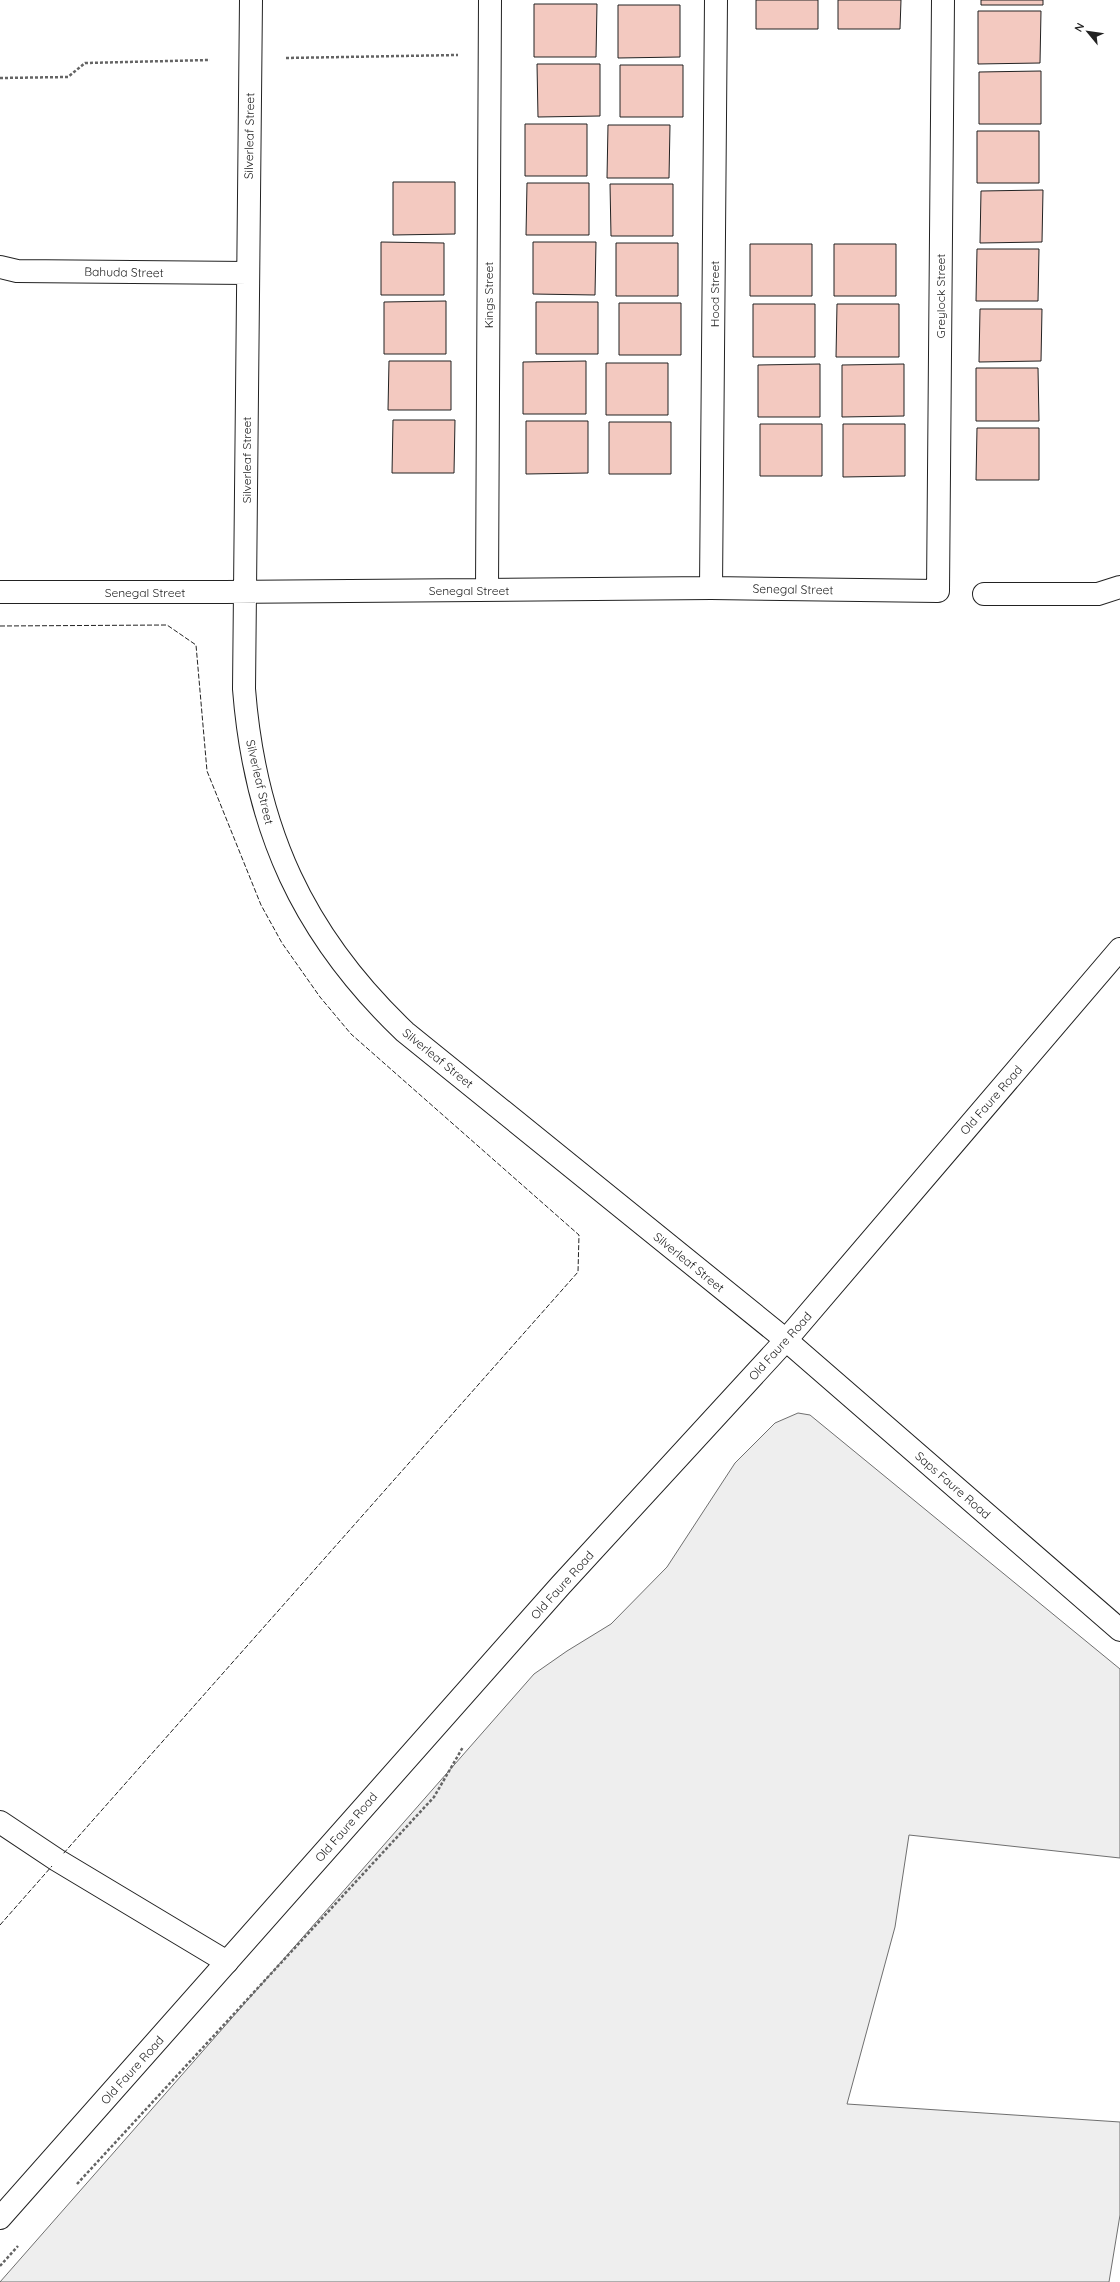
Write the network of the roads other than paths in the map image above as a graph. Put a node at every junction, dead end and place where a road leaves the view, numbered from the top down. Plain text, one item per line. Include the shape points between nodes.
1 (251, 0) edge
2 (490, 0) edge
3 (716, 0) edge
4 (943, 0) edge
5 (0, 267) edge
6 (248, 273) junction
7 (1120, 587) edge
8 (711, 588) junction
9 (487, 590) junction
10 (938, 591) joint
11 (0, 592) edge
12 (245, 592) junction
13 (984, 594) dead end
14 (1120, 949) edge
15 (786, 1340) junction
16 (1120, 1630) edge
17 (0, 1822) edge
18 (227, 1962) junction
19 (0, 2218) edge

1 - 6 street, Silverleaf Street
2 - 9 street, Kings Street
3 - 8 street, Hood Street
4 - 10 street, Greylock Street
5 - 6 street, Bahuda Street via 17,270
6 - 12 street, Silverleaf Street
7 - 13 street via 1098,594
8 - 9 street, Senegal Street
8 - 10 street, Senegal Street
9 - 12 street, Senegal Street
11 - 12 street, Senegal Street
12 - 15 street, Silverleaf Street via 244,689 254,771 264,810 281,857 301,901 327,943 377,1005 405,1032
14 - 15 street, Old Faure Road
15 - 16 street, Saps Faure Road
15 - 18 street, Old Faure Road via 560,1586
17 - 18 street via 57,1860
18 - 19 street, Old Faure Road

